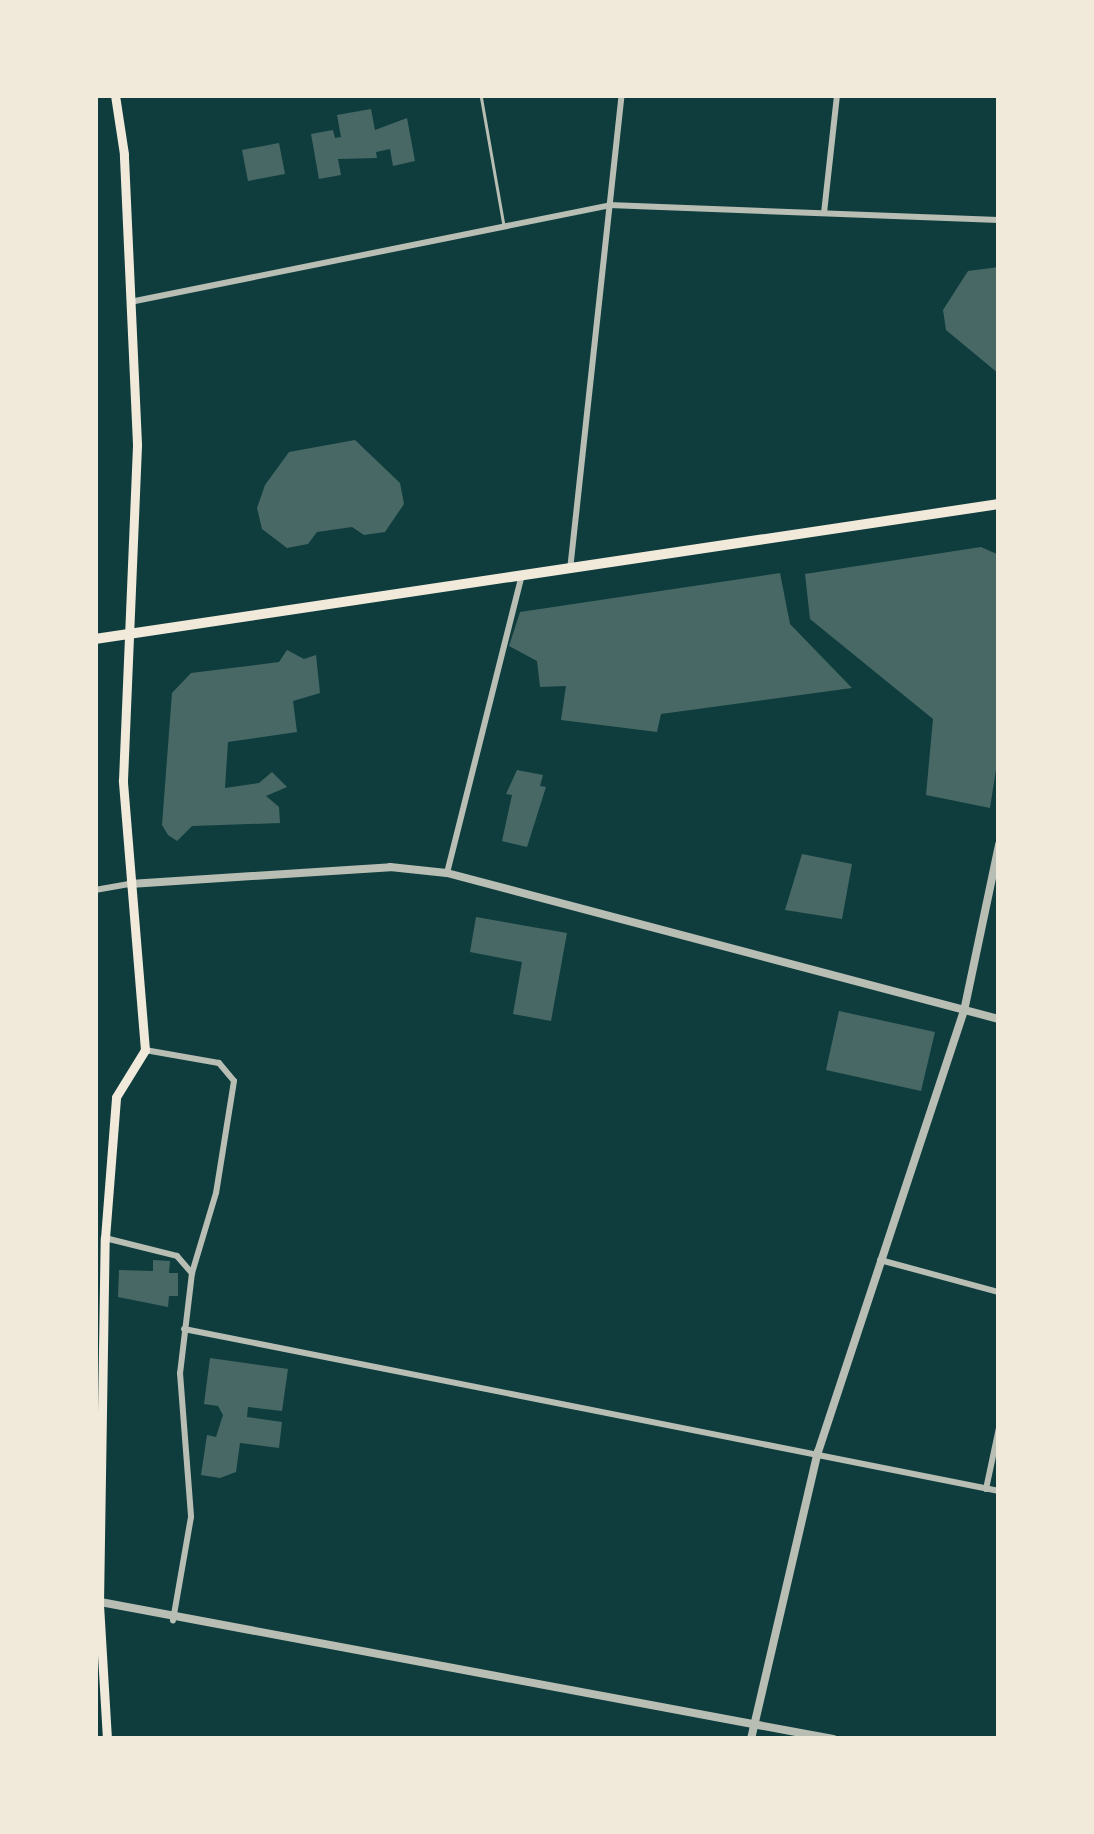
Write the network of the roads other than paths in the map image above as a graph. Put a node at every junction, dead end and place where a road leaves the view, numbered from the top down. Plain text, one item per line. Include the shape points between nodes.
1 (115, 95) edge
2 (481, 95) edge
3 (622, 95) edge
4 (837, 95) edge
5 (609, 205) junction
6 (824, 213) junction
7 (999, 220) edge
8 (505, 226) junction
9 (128, 302) junction
10 (999, 504) edge
11 (570, 570) junction
12 (522, 578) junction
13 (133, 634) junction
14 (95, 640) edge
15 (999, 845) edge
16 (447, 873) junction
17 (130, 884) junction
18 (95, 890) edge
19 (964, 1010) junction
20 (999, 1019) edge
21 (146, 1050) junction
22 (105, 1238) junction
23 (880, 1260) junction
24 (192, 1274) junction
25 (999, 1292) edge
26 (184, 1329) junction
27 (999, 1428) edge
28 (818, 1452) junction
29 (986, 1489) junction
30 (999, 1491) edge
31 (97, 1602) edge
32 (173, 1620) junction
33 (754, 1720) junction
34 (107, 1739) edge
35 (751, 1739) edge
36 (833, 1739) edge

1 - 9 main road via 124,154
2 - 8 lane
3 - 5 street
4 - 6 street
5 - 6 street
5 - 8 street
5 - 11 street
6 - 7 street
8 - 9 street
9 - 13 main road via 138,444
10 - 11 main road
11 - 12 main road
12 - 13 main road
12 - 16 street
13 - 14 main road
13 - 17 main road via 123,780
15 - 19 street
16 - 17 street via 390,866
16 - 19 street
17 - 18 street
17 - 21 main road
19 - 20 street
19 - 23 street
21 - 22 main road via 116,1097
21 - 24 street via 219,1063 234,1081 216,1193
22 - 24 street via 177,1256
22 - 31 main road
23 - 25 street
23 - 28 street
24 - 26 street
26 - 28 street
26 - 32 street via 180,1373 191,1516
27 - 29 street
28 - 29 street
28 - 33 street
29 - 30 street
31 - 32 street
31 - 34 main road
32 - 33 street
33 - 35 street
33 - 36 street

